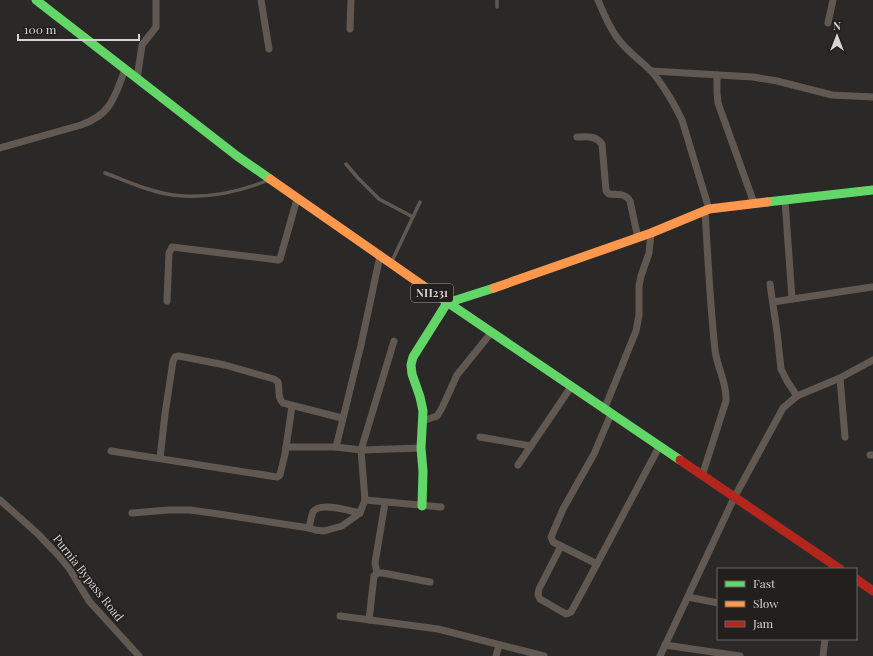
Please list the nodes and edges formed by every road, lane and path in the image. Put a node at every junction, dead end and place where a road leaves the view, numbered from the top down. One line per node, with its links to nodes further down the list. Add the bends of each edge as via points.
1 (36, 0): 12 (main road, NH231)
2 (156, 0): 15 (street, via 156,27 142,45)
3 (261, 0): 11 (street)
4 (351, 0): 10 (street)
5 (497, 0): 8 (lane)
6 (598, 0): 13 (street, via 615,36)
7 (833, 0): 9 (street)
8 (497, 7)
9 (828, 24)
10 (350, 29)
11 (269, 50)
12 (125, 70): 15 (main road, NH231); 18 (street, via 112,103 90,122)
13 (652, 71): 14 (street); 27 (street, via 682,120)
14 (717, 75): 16 (street, via 777,81 832,95); 26 (street, via 718,103)
15 (137, 79): 21 (main road, NH231)
16 (873, 97)
17 (577, 137): 30 (street, via 594,137 602,144 606,191 609,194 628,197)
18 (1, 149)
19 (346, 164): 28 (lane, via 379,199)
20 (105, 173): 21 (lane, via 172,195 224,194)
21 (270, 179): 23 (main road, NH231)
22 (873, 190): 24 (main road)
23 (297, 199): 31 (main road, NH231); 36 (street, via 278,260 172,247 169,253)
24 (784, 200): 26 (main road); 35 (street)
25 (420, 202): 28 (lane)
26 (754, 203): 27 (main road)
27 (707, 210): 29 (main road); 60 (street, via 715,353 725,385 726,401)
28 (413, 217): 32 (lane)
29 (651, 233): 30 (main road); 46 (street, via 649,254 639,286 636,331)
30 (638, 238): 38 (main road)
31 (380, 256): 32 (main road, NH231); 47 (street)
32 (391, 264): 38 (main road, NH231)
33 (770, 284): 37 (street)
34 (872, 287): 35 (street)
35 (792, 299): 37 (street)
36 (167, 301)
37 (773, 302): 44 (street, via 781,369)
38 (447, 303): 39 (main road, NH231); 48 (main road, via 413,357 411,365 423,411)
39 (491, 333): 43 (main road, NH231); 48 (street, via 458,375 437,416)
40 (394, 341): 56 (street)
41 (873, 360): 42 (street)
42 (840, 378): 44 (street); 50 (street)
43 (571, 387): 46 (main road, NH231); 51 (street)
44 (797, 396): 61 (street, via 783,408)
45 (292, 406): 47 (street); 52 (street); 58 (street, via 280,400 278,382 274,379 225,365 179,356 173,361)
46 (608, 412): 54 (main road, NH231); 70 (street, via 594,454 552,533 551,540)
47 (342, 418): 53 (street)
48 (423, 421): 55 (main road)
49 (480, 437): 51 (street)
50 (845, 437)
51 (531, 446): 59 (street)
52 (286, 447): 53 (street); 58 (street, via 282,471 277,477)
53 (336, 447): 56 (street)
54 (659, 447): 60 (main road, NH231); 71 (street)
55 (421, 448): 56 (street); 65 (main road)
56 (361, 450): 63 (street)
57 (111, 451): 58 (street)
58 (160, 458)
59 (518, 465)
60 (702, 476): 61 (main road, NH231)
61 (734, 498): 72 (main road, NH231); 77 (street)
62 (0, 500): 84 (street, Purnia Bypass Road, via 59,556 89,601)
63 (366, 500): 64 (street); 68 (street)
64 (385, 503): 65 (street); 73 (street, via 375,563)
65 (422, 506): 66 (street)
66 (441, 507)
67 (132, 513): 69 (street, via 190,510)
68 (360, 513): 69 (street, via 332,530 319,531); 69 (street, via 319,507 313,512)
69 (309, 528)
70 (561, 546): 71 (street); 71 (street, via 538,595 540,599 562,612 571,612)
71 (597, 564)
72 (839, 568)
73 (377, 573): 75 (street); 80 (street, via 374,576)
74 (857, 581): 76 (main road)
75 (430, 582)
76 (873, 591)
77 (688, 597): 78 (street); 83 (street)
78 (717, 603)
79 (340, 616): 80 (street)
80 (369, 620): 82 (street, via 438,629)
81 (825, 640): 89 (street)
82 (499, 645): 85 (street); 86 (street)
83 (665, 645): 87 (street); 88 (street)
84 (139, 656)
85 (496, 656)
86 (544, 656)
87 (660, 656)
88 (740, 656)
89 (823, 656)

